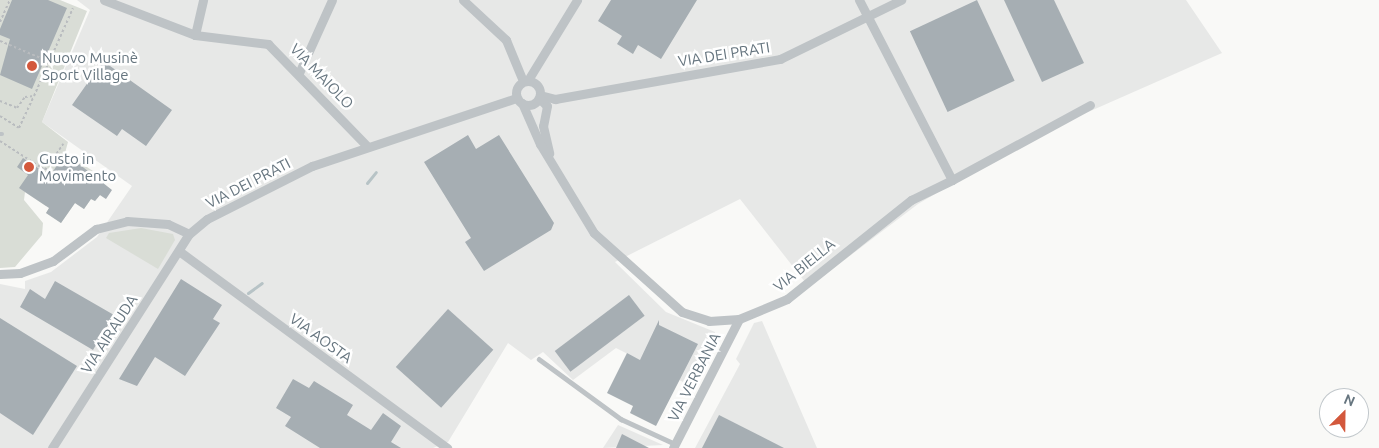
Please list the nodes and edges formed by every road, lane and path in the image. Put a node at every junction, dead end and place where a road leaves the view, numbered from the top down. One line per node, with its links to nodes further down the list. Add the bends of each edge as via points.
1 (10, 0): 11 (path)
2 (104, 0): 12 (street, VIA MAIOLO)
3 (203, 0): 12 (street)
4 (332, 0): 15 (street)
5 (463, 0): 16 (street, via 506,40)
6 (577, 0): 16 (street)
7 (859, 0): 10 (street)
8 (901, 0): 10 (street, VIA DEI PRATI)
9 (73, 8): 17 (path)
10 (866, 17): 18 (street, VIA DEI PRATI, via 780,59 555,99); 27 (street)
11 (0, 22)
12 (195, 35): 15 (street, VIA MAIOLO, via 268,44)
13 (0, 41): 14 (path)
14 (43, 59)
15 (300, 73): 25 (street, VIA MAIOLO)
16 (526, 81): 18 (street, via 539,86); 20 (street, via 516,90)
17 (34, 96): 19 (path, via 25,97 17,108); 22 (path, via 19,128)
18 (540, 97): 20 (street, via 533,104); 26 (street, VIA BIELLA, via 547,106 543,126)
19 (0, 101)
20 (520, 101): 25 (street, VIA DEI PRATI); 26 (street, VIA BIELLA)
21 (1090, 105): 27 (street, VIA BIELLA)
22 (0, 116)
23 (0, 141): 24 (path, via 45,170)
24 (63, 144)
25 (367, 146): 28 (street, VIA DEI PRATI, via 312,166 207,219)
26 (549, 156): 31 (street, VIA BIELLA, via 588,225 650,287 689,314 725,323)
27 (952, 180): 31 (street, VIA BIELLA, via 911,200 788,299)
28 (189, 234): 29 (street, VIA AIRAUDA); 30 (street, via 168,224 128,221 96,229 52,261 20,273)
29 (179, 251): 34 (street, VIA AIRAUDA); 35 (street, VIA AOSTA)
30 (0, 274)
31 (740, 319): 33 (street, VIA VERBANIA)
32 (539, 359): 33 (lane, via 621,419)
33 (674, 446)
34 (52, 448)
35 (447, 448)

